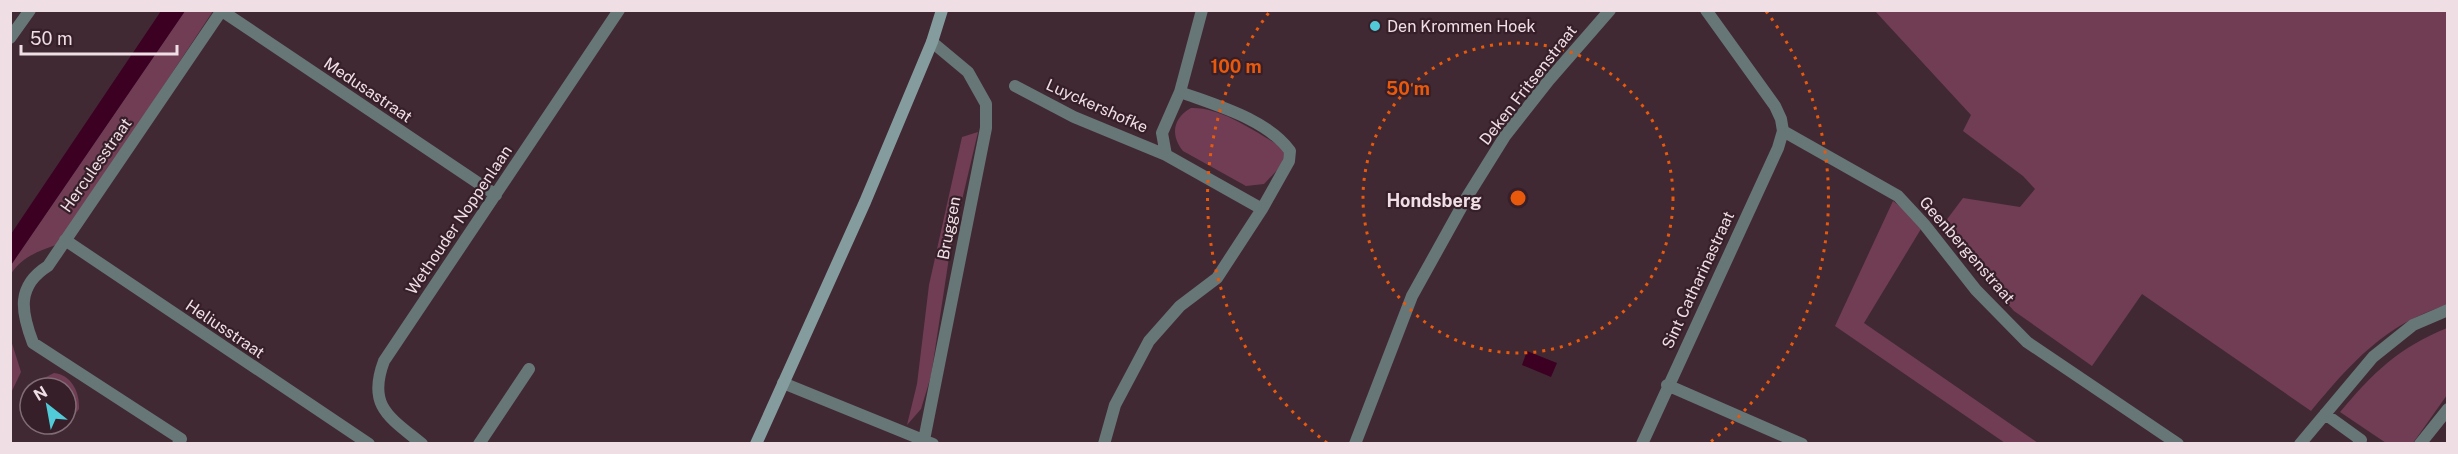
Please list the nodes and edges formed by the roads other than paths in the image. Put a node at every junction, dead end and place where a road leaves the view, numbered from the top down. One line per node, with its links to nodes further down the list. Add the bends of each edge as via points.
1 (30, 10): 8 (street)
2 (619, 10): 14 (street, Wethouder Noppenlaan)
3 (942, 10): 9 (street)
4 (1202, 10): 11 (street, Luyckershofke)
5 (1610, 10): 31 (street, Deken Fritsenstraat, via 1505,136 1467,197 1412,296)
6 (1706, 10): 12 (street, via 1774,106)
7 (222, 11): 14 (street, Medusastraat); 16 (street, Herculesstraat)
8 (10, 38)
9 (932, 42): 19 (street); 23 (street, Bruggen, via 968,72 986,104 986,128)
10 (1015, 86): 13 (street, Luyckershofke, via 1074,117)
11 (1180, 92): 13 (street, Luyckershofke, via 1162,133); 15 (street, via 1236,112 1283,141 1290,151 1289,161)
12 (1783, 131): 20 (street, Sint Catharinastraat); 34 (street, Geenbergenstraat, via 1898,196 1976,290 2027,342)
13 (1166, 155): 15 (street, Luyckershofke)
14 (496, 195): 27 (street, Wethouder Noppenlaan, via 384,361 377,380 378,401 388,416)
15 (1262, 209): 30 (street, via 1217,278 1180,306 1149,341 1115,405)
16 (65, 240): 25 (street, Herculesstraat, via 24,292 23,309 33,344 181,439); 26 (street, Heliusstraat)
17 (2448, 310): 22 (street, via 2413,326 2373,357)
18 (529, 369): 28 (street)
19 (783, 383): 23 (street); 29 (street)
20 (1667, 385): 32 (street, Sint Catharinastraat); 33 (street)
21 (2448, 409): 36 (street)
22 (2325, 414): 24 (street); 35 (street)
23 (929, 442)
24 (2362, 442)
25 (178, 444)
26 (369, 444)
27 (422, 444)
28 (479, 444)
29 (756, 444)
30 (1104, 444)
31 (1355, 444)
32 (1642, 444)
33 (1802, 444)
34 (2178, 444)
35 (2300, 444)
36 (2420, 444)

